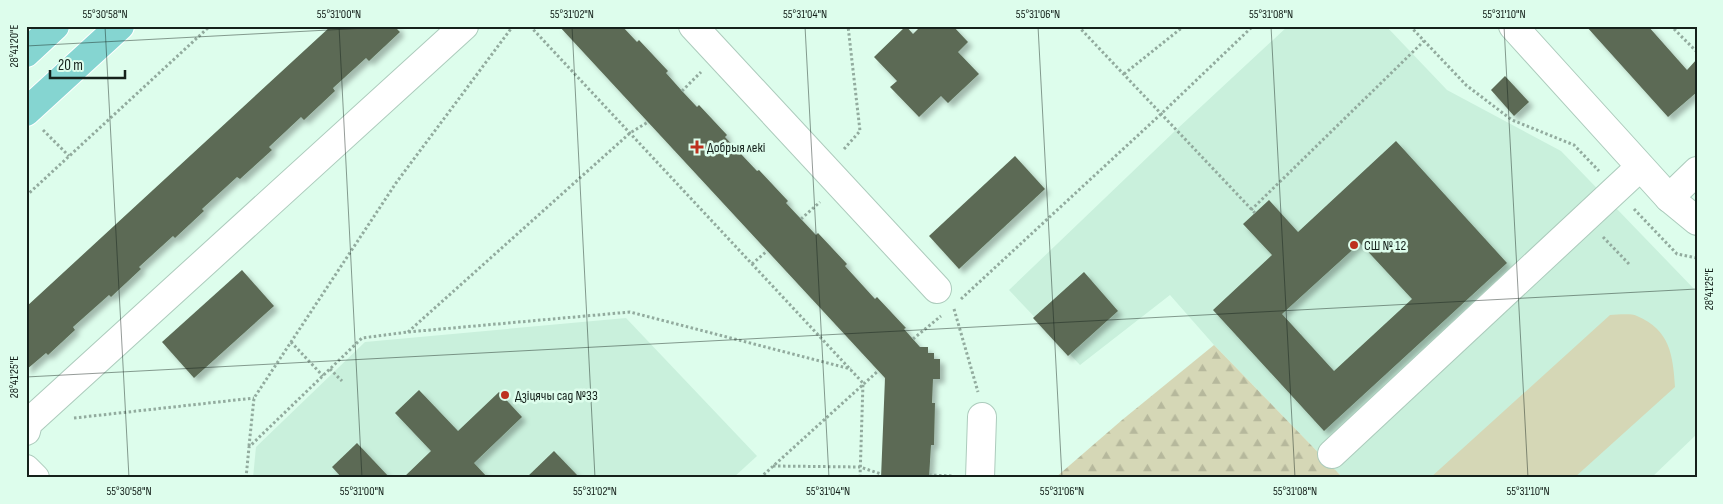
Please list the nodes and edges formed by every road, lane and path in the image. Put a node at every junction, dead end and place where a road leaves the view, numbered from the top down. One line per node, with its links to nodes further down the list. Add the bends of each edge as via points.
1 (55, 26): 18 (main road)
2 (120, 26): 20 (main road)
3 (210, 26): 24 (path)
4 (464, 26): 52 (lane, via 28,423)
5 (513, 26): 42 (path, via 396,183)
6 (530, 26): 23 (path)
7 (693, 26): 26 (lane)
8 (848, 26): 26 (path, via 860,131)
9 (1078, 26): 19 (path)
10 (1184, 26): 19 (path)
11 (1253, 26): 21 (path)
12 (1410, 26): 16 (path)
13 (1513, 26): 25 (lane)
14 (1678, 26): 15 (path)
15 (1672, 28): 17 (path)
16 (1424, 41): 28 (path, via 1466,85 1512,120 1574,146); 31 (path)
17 (1697, 52)
18 (26, 53)
19 (1124, 74): 21 (path)
20 (26, 112): 24 (path)
21 (1161, 114): 31 (path); 39 (path)
22 (648, 122): 23 (path)
23 (630, 133): 37 (path); 40 (path)
24 (68, 156): 29 (path)
25 (1640, 167): 28 (lane); 30 (lane)
26 (827, 169): 39 (lane)
27 (1697, 171): 30 (lane)
28 (1616, 190): 36 (path, via 1677,254); 54 (lane)
29 (26, 196)
30 (1669, 198): 33 (lane)
31 (1252, 210): 32 (path)
32 (1255, 213)
33 (1697, 221)
34 (1597, 230): 38 (path)
35 (767, 251): 37 (path)
36 (1697, 258)
37 (752, 264): 44 (path)
38 (1629, 264)
39 (945, 298): 41 (path); 50 (path, via 977,388)
40 (408, 332): 43 (path, via 362,338); 44 (path, via 630,312)
41 (913, 339)
42 (291, 342): 46 (path); 49 (path)
43 (330, 369): 46 (path); 47 (path)
44 (851, 369): 48 (path)
45 (878, 370): 48 (path)
46 (323, 376): 53 (path)
47 (342, 381)
48 (863, 383): 55 (path); 56 (path)
49 (254, 398): 51 (path); 53 (path)
50 (982, 417): 63 (lane)
51 (68, 419)
52 (26, 432)
53 (249, 447): 60 (path)
54 (1332, 454)
55 (773, 466): 56 (path); 61 (path)
56 (860, 467): 58 (path); 62 (path)
57 (26, 469): 59 (lane)
58 (881, 474)
59 (35, 478)
60 (246, 478)
61 (760, 478)
62 (860, 478)
63 (980, 478)

